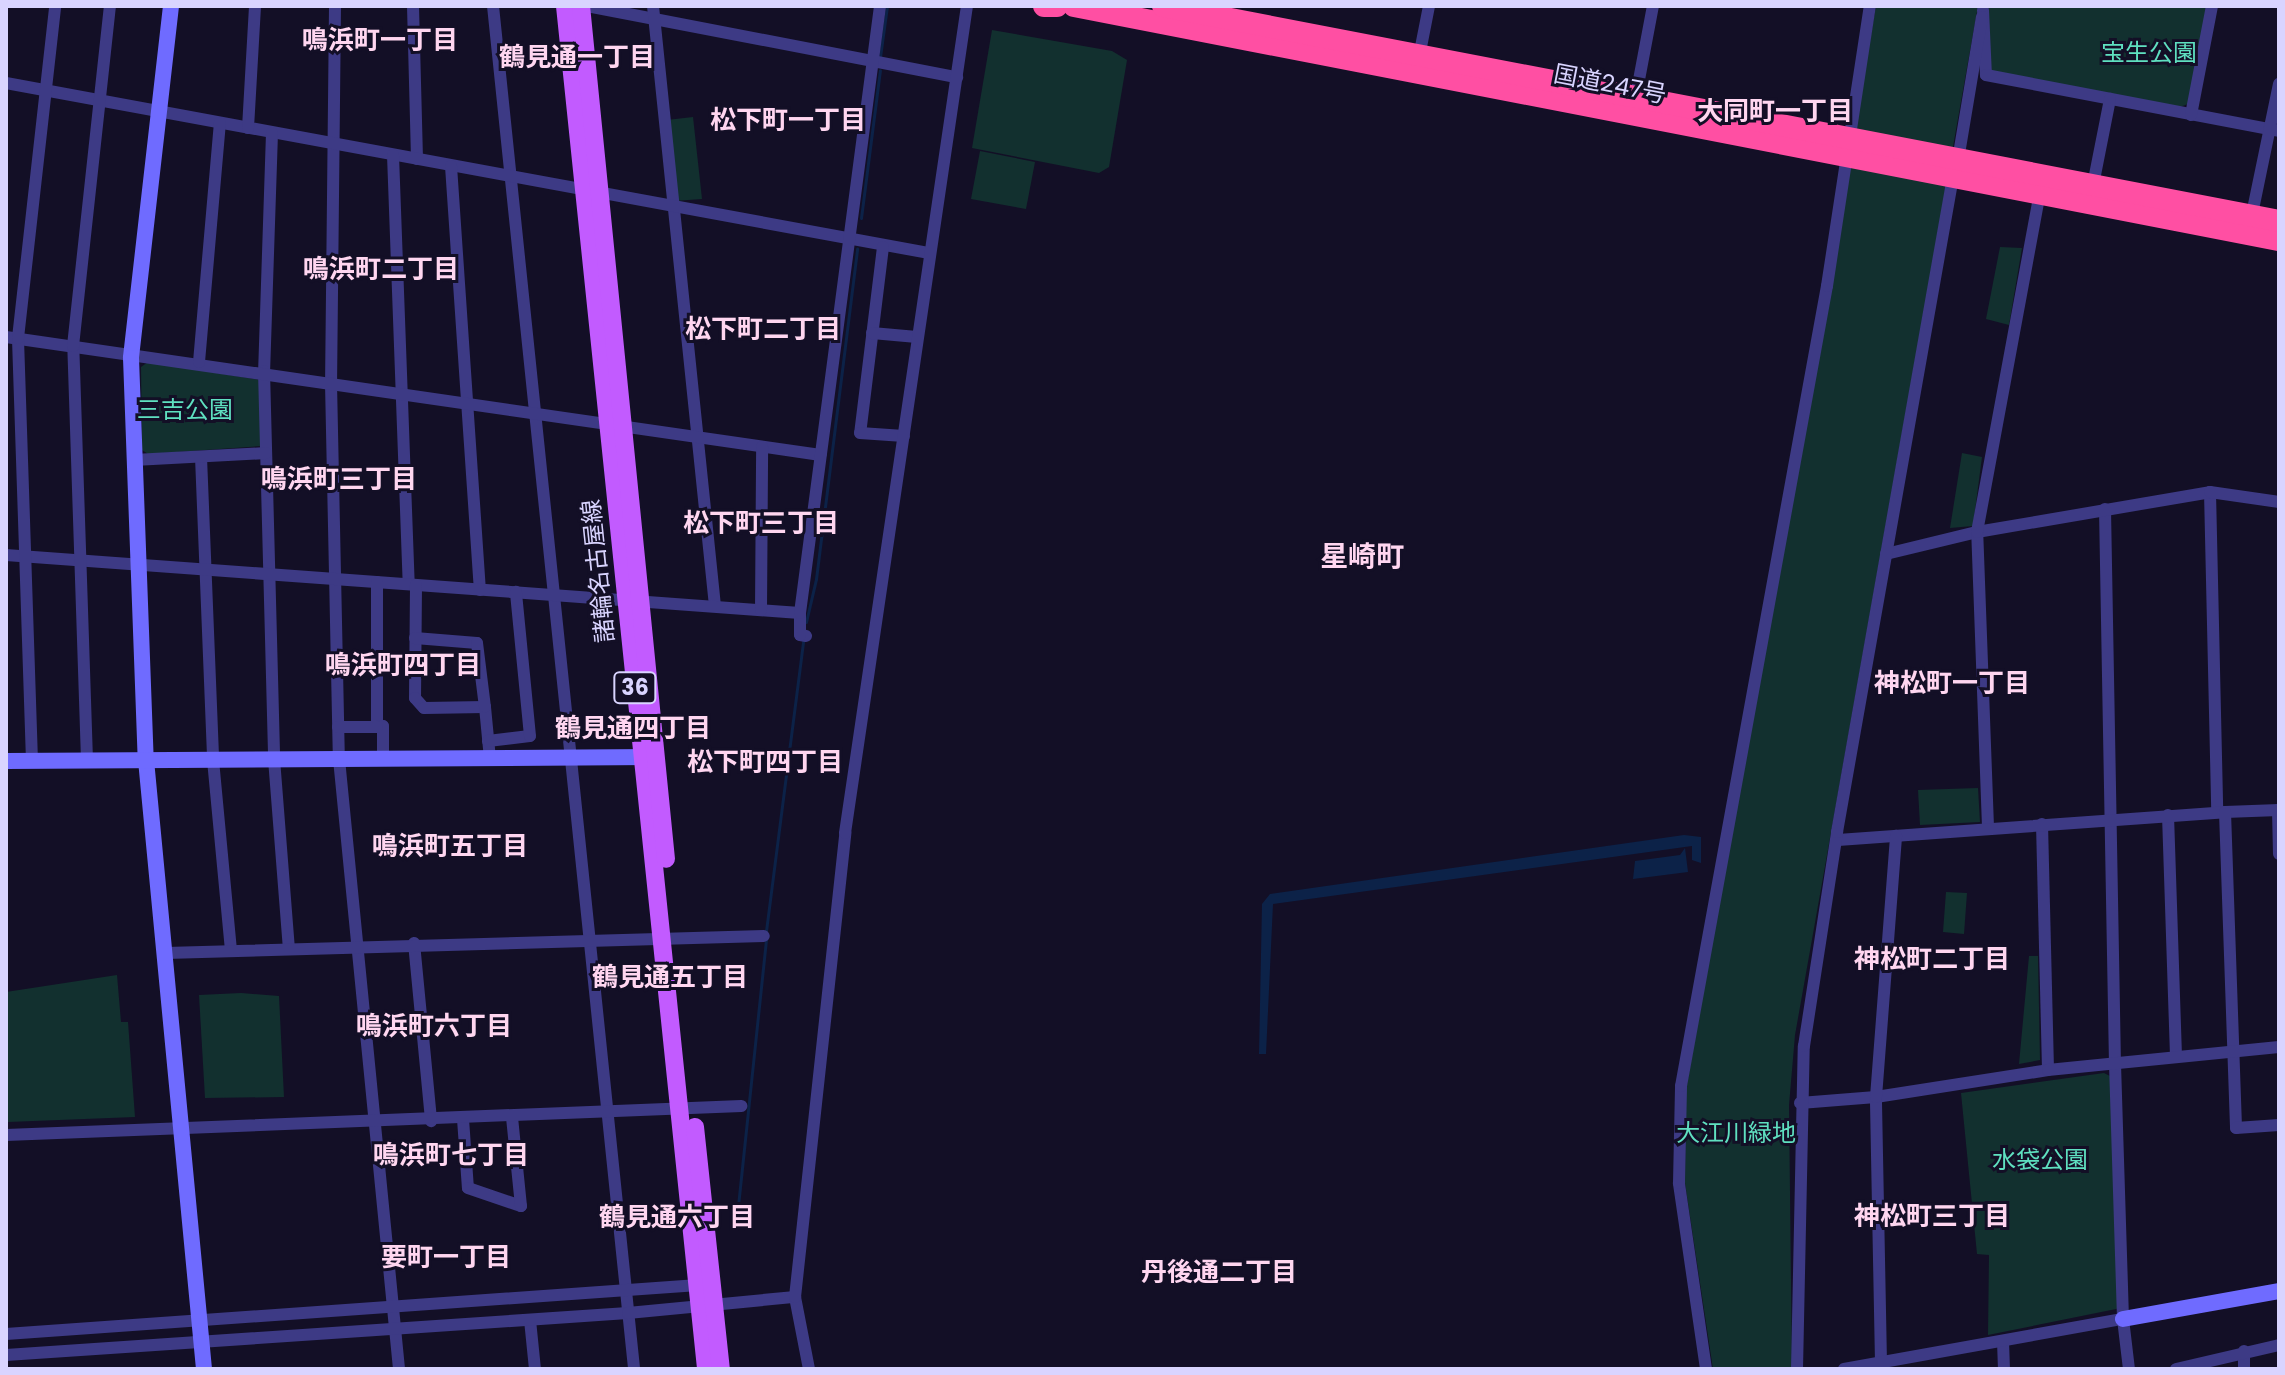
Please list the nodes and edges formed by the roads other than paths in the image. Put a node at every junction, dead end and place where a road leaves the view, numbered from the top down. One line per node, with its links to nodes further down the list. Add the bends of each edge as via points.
1 (55, 6): 28 (street)
2 (110, 6): 30 (street)
3 (171, 6): 32 (street)
4 (255, 6): 35 (street)
5 (335, 6): 38 (street)
6 (413, 6): 41 (street)
7 (493, 6): 44 (street)
8 (565, 6): 46 (main road, 諸輪名古屋線 / 36)
9 (581, 6): 46 (main road, 諸輪名古屋線 / 36)
10 (587, 6): 21 (street)
11 (880, 6): 24 (street)
12 (967, 6): 25 (street)
13 (1055, 6): 22 (highway, 国道247号)
14 (1163, 6): 22 (highway, 国道247号)
15 (1429, 6): 23 (street)
16 (1636, 6): 19 (street)
17 (1870, 6): 39 (street)
18 (2212, 6): 33 (street)
19 (1652, 7): 31 (street)
20 (1983, 8): 29 (street, via 1986,75); 43 (street)
21 (653, 12): 24 (street); 48 (street)
22 (1256, 24): 23 (highway, 国道247号); 31 (highway, 国道247号)
23 (1419, 57): 31 (highway, 国道247号)
24 (872, 58): 25 (street); 52 (street)
25 (957, 77): 54 (street)
26 (6, 83): 28 (street)
27 (2279, 84): 36 (street)
28 (45, 89): 30 (street); 57 (street)
29 (2110, 99): 33 (street); 45 (street)
30 (99, 100): 32 (street); 58 (street)
31 (1634, 107): 39 (highway, 国道247号)
32 (159, 111): 34 (street); 59 (street)
33 (2191, 115): 36 (street)
34 (220, 123): 35 (street); 60 (street)
35 (248, 128): 37 (street)
36 (2275, 131): 50 (street)
37 (272, 133): 38 (street); 61 (street)
38 (333, 144): 40 (street); 62 (street)
39 (1848, 147): 43 (highway, 国道247号); 171 (street, via 1681,1086 1679,1183)
40 (393, 155): 41 (street); 63 (street)
41 (417, 159): 42 (street)
42 (451, 166): 44 (street); 64 (street)
43 (1956, 168): 45 (highway, 国道247号); 47 (highway, 国道247号); 78 (street)
44 (509, 177): 46 (street); 65 (street)
45 (2093, 185): 50 (highway, 国道247号)
46 (591, 192): 48 (street); 66 (main road, 諸輪名古屋線 / 36)
47 (2040, 193): 50 (highway, 国道247号); 77 (street)
48 (671, 205): 52 (street); 68 (street)
49 (2279, 221): 50 (highway, 国道247号)
50 (2250, 225): 51 (highway, 国道247号)
51 (2279, 240)
52 (852, 241): 53 (street); 71 (street)
53 (883, 247): 54 (street); 55 (street)
54 (929, 253): 56 (street)
55 (872, 333): 56 (street); 67 (street, via 860,433)
56 (917, 337): 67 (street)
57 (12, 338): 58 (street); 80 (street)
58 (73, 346): 59 (street); 81 (street)
59 (131, 358): 60 (street); 73 (street)
60 (199, 362): 61 (street)
61 (264, 371): 62 (street); 70 (street)
62 (331, 383): 63 (street); 85 (street)
63 (399, 394): 64 (street); 87 (street)
64 (466, 404): 65 (street); 88 (street)
65 (535, 414): 66 (street); 90 (street)
66 (614, 424): 68 (street); 91 (main road, 諸輪名古屋線 / 36)
67 (904, 436): 149 (street, via 845,833)
68 (695, 438): 69 (street); 92 (street)
69 (762, 447): 71 (street); 93 (street)
70 (266, 453): 72 (street); 84 (street)
71 (821, 455): 94 (street)
72 (201, 457): 73 (street); 83 (street)
73 (134, 460): 82 (street)
74 (2210, 492): 75 (street); 76 (street); 113 (street)
75 (2279, 502)
76 (2105, 509): 77 (street); 115 (street)
77 (1977, 532): 78 (street); 117 (street)
78 (1886, 554): 119 (street)
79 (6, 555): 80 (street)
80 (25, 556): 81 (street); 111 (street)
81 (79, 559): 82 (street); 107 (street)
82 (138, 563): 83 (street); 108 (street)
83 (205, 568): 84 (street); 109 (street)
84 (269, 573): 85 (street); 102 (street)
85 (335, 578): 86 (street); 98 (street)
86 (377, 582): 87 (street); 99 (street)
87 (412, 584): 88 (street); 96 (street)
88 (480, 590): 89 (street)
89 (516, 592): 90 (street); 100 (street, via 530,736)
90 (554, 595): 91 (street); 106 (street)
91 (632, 601): 92 (street); 101 (main road, 諸輪名古屋線 / 36)
92 (715, 606): 93 (street)
93 (761, 610): 94 (street)
94 (800, 613): 95 (street)
95 (804, 636)
96 (415, 638): 97 (street, via 477,643); 97 (street, via 415,698 424,708)
97 (485, 707): 100 (street)
98 (338, 727): 99 (street); 103 (street)
99 (377, 727): 104 (street, via 383,726)
100 (488, 741): 105 (street)
101 (649, 757): 106 (street); 122 (main road, 諸輪名古屋線 / 36)
102 (274, 759): 103 (street); 109 (street); 126 (street)
103 (339, 759): 104 (street); 125 (street)
104 (383, 759): 105 (street)
105 (490, 759): 106 (street)
106 (570, 759): 123 (street)
107 (87, 760): 108 (street); 111 (street)
108 (146, 760): 109 (street); 128 (street)
109 (213, 760): 127 (street)
110 (6, 761): 111 (street)
111 (32, 761)
112 (2278, 810): 113 (street); 120 (street)
113 (2221, 812): 114 (street); 130 (street)
114 (2168, 815): 115 (street); 131 (street)
115 (2111, 819): 116 (street); 132 (street)
116 (2042, 824): 117 (street); 133 (street)
117 (1988, 827): 118 (street)
118 (1896, 836): 119 (street); 134 (street)
119 (1838, 840): 135 (street, via 1814,978)
120 (2279, 854)
121 (764, 936): 122 (street)
122 (669, 940): 123 (street); 137 (main road, 諸輪名古屋線 / 36)
123 (589, 941): 124 (street); 138 (street)
124 (414, 943): 125 (street); 141 (street)
125 (357, 947): 126 (street); 142 (street)
126 (289, 948): 127 (street)
127 (231, 950): 128 (street)
128 (166, 953): 144 (street)
129 (2279, 1047): 130 (street)
130 (2235, 1053): 131 (street); 143 (street, via 2236,1128)
131 (2176, 1056): 132 (street)
132 (2115, 1064): 133 (street); 153 (street)
133 (2048, 1070): 134 (street)
134 (1876, 1097): 135 (street); 163 (street)
135 (1800, 1103): 172 (street)
136 (741, 1106): 137 (street)
137 (687, 1111): 138 (street); 146 (main road, 諸輪名古屋線 / 36); 150 (main road, 諸輪名古屋線 / 36)
138 (607, 1112): 139 (street); 148 (street)
139 (512, 1117): 140 (street); 140 (street, via 521,1206 468,1188)
140 (463, 1119): 141 (street)
141 (431, 1121): 142 (street)
142 (374, 1124): 144 (street); 151 (street)
143 (2279, 1125)
144 (180, 1129): 145 (street); 155 (street)
145 (6, 1135)
146 (698, 1285): 148 (street); 150 (main road, 諸輪名古屋線 / 36)
147 (2279, 1291): 153 (street)
148 (626, 1292): 151 (street); 152 (street)
149 (795, 1297): 150 (street); 170 (street)
150 (707, 1307): 152 (street); 168 (main road, 諸輪名古屋線 / 36); 169 (main road, 諸輪名古屋線 / 36)
151 (392, 1310): 155 (street); 156 (street)
152 (628, 1313): 154 (street); 167 (street)
153 (2123, 1319): 158 (street); 175 (street)
154 (530, 1320): 156 (street); 166 (street)
155 (199, 1322): 157 (street); 159 (street)
156 (394, 1329): 159 (street); 165 (street)
157 (6, 1334)
158 (2003, 1341): 163 (street); 174 (street)
159 (201, 1343): 162 (street); 164 (street)
160 (2279, 1345): 161 (street)
161 (2244, 1351): 176 (street); 177 (street)
162 (6, 1355)
163 (1881, 1363): 173 (street)
164 (204, 1369)
165 (399, 1369)
166 (535, 1369)
167 (634, 1369)
168 (706, 1369)
169 (721, 1369)
170 (809, 1369)
171 (1706, 1369)
172 (1797, 1369)
173 (1844, 1369)
174 (2004, 1369)
175 (2129, 1369)
176 (2176, 1369)
177 (2244, 1369)

